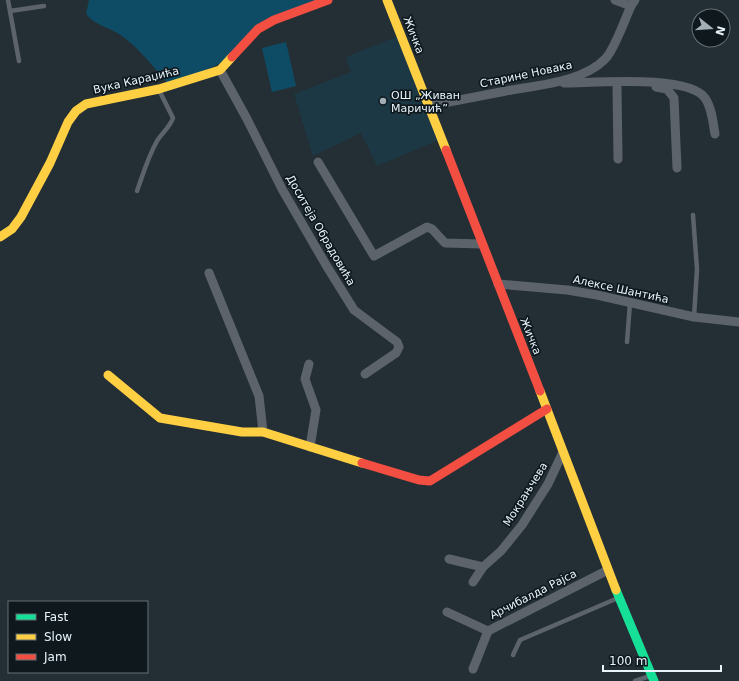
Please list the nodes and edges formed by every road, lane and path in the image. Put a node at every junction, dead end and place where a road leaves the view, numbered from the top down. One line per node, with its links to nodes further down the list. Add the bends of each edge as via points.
1 (8, 0): 7 (lane)
2 (328, 0): 9 (street, via 274,20 258,29)
3 (388, 0): 14 (street, Жичка)
4 (615, 0): 5 (street)
5 (633, 3): 10 (street, Старине Новака, via 608,56 599,65 585,73)
6 (44, 6): 7 (lane)
7 (10, 11): 8 (lane)
8 (18, 61)
9 (220, 70): 13 (street, Вука Караџића); 30 (street, Доситеја Обрадовића, via 282,189 354,310 397,342 399,347 396,353)
10 (548, 83): 11 (street); 14 (street, Старине Новака)
11 (589, 83): 12 (street, via 595,87); 15 (street, via 640,81 675,84 699,92 709,107)
12 (617, 87): 16 (street); 18 (street, via 646,85 662,87 671,93 674,98)
13 (158, 89): 19 (lane, via 173,118 151,152); 21 (street, Вука Караџића, via 86,104 76,111 68,122 21,218 12,229)
14 (428, 106): 22 (street, Жичка)
15 (715, 134)
16 (618, 159)
17 (318, 162): 22 (street, via 374,256 427,227 445,243)
18 (677, 168)
19 (136, 191)
20 (693, 215): 26 (lane, via 697,269)
21 (0, 237)
22 (482, 244): 24 (street, Жичка)
23 (209, 274): 33 (street, via 259,396)
24 (498, 284): 25 (street, Алексе Шантића, via 567,290); 32 (street, Жичка)
25 (630, 303): 26 (street, Алексе Шантића); 28 (lane)
26 (694, 317): 27 (street, Алексе Шантића)
27 (739, 322)
28 (627, 342)
29 (309, 364): 34 (street, via 306,379 316,410)
30 (366, 374)
31 (108, 375): 33 (street, via 160,418 242,432)
32 (547, 409): 34 (street, via 430,481 419,480); 35 (street, Жичка)
33 (263, 432): 34 (street)
34 (310, 447)
35 (563, 452): 37 (street, Мокрањчева, via 548,484 522,526 501,551); 38 (street, Жичка)
36 (449, 559): 37 (street)
37 (483, 567): 39 (street, Мокрањчева)
38 (608, 570): 40 (street, Жичка); 42 (street, Арчибалда Рајса)
39 (473, 582)
40 (620, 598): 43 (lane, via 520,640); 45 (street, Жичка)
41 (446, 612): 42 (street, Арчибалда Рајса)
42 (488, 631): 44 (street)
43 (512, 655)
44 (473, 669)
45 (653, 678): 46 (lane)
46 (635, 681)

